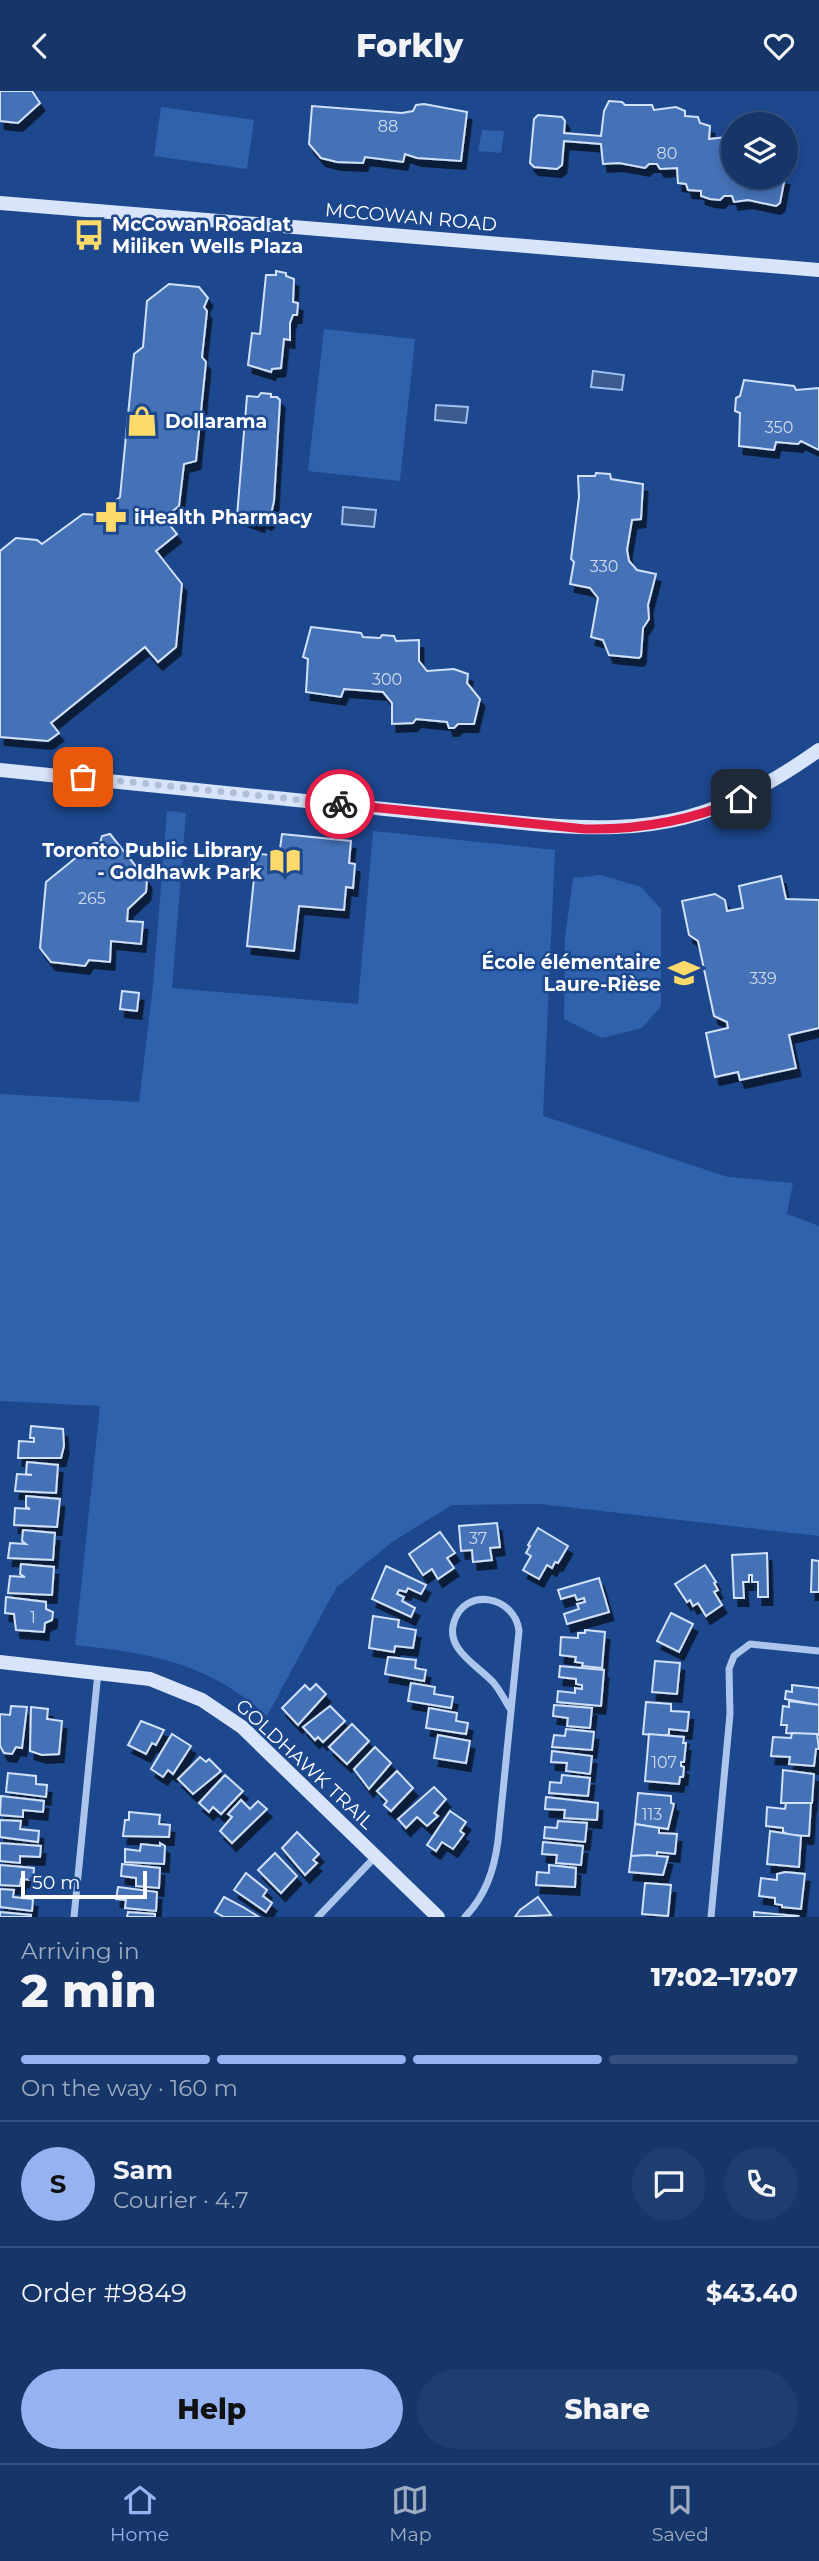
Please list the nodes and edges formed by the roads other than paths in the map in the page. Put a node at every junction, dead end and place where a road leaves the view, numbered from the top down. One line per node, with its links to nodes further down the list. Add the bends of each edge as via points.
1 (0, 203): 2 (street, MCCOWAN ROAD)
2 (819, 270)
3 (819, 750): 4 (street, via 725,806 665,824 619,829)
4 (0, 769)
5 (819, 1651): 14 (street, via 750,1644 734,1656 729,1669 730,1714)
6 (0, 1662): 7 (street, GOLDHAWK TRAIL)
7 (98, 1672): 9 (street, GOLDHAWK TRAIL, via 168,1685 224,1713); 10 (street)
8 (511, 1710): 8 (street, via 518,1623 503,1604 485,1598 473,1601 457,1614 453,1637 457,1648 495,1684); 13 (street, via 496,1859 484,1892)
9 (375, 1857): 11 (street); 12 (street, GOLDHAWK TRAIL)
10 (74, 1917)
11 (318, 1917)
12 (438, 1917)
13 (465, 1917)
14 (711, 1917)

